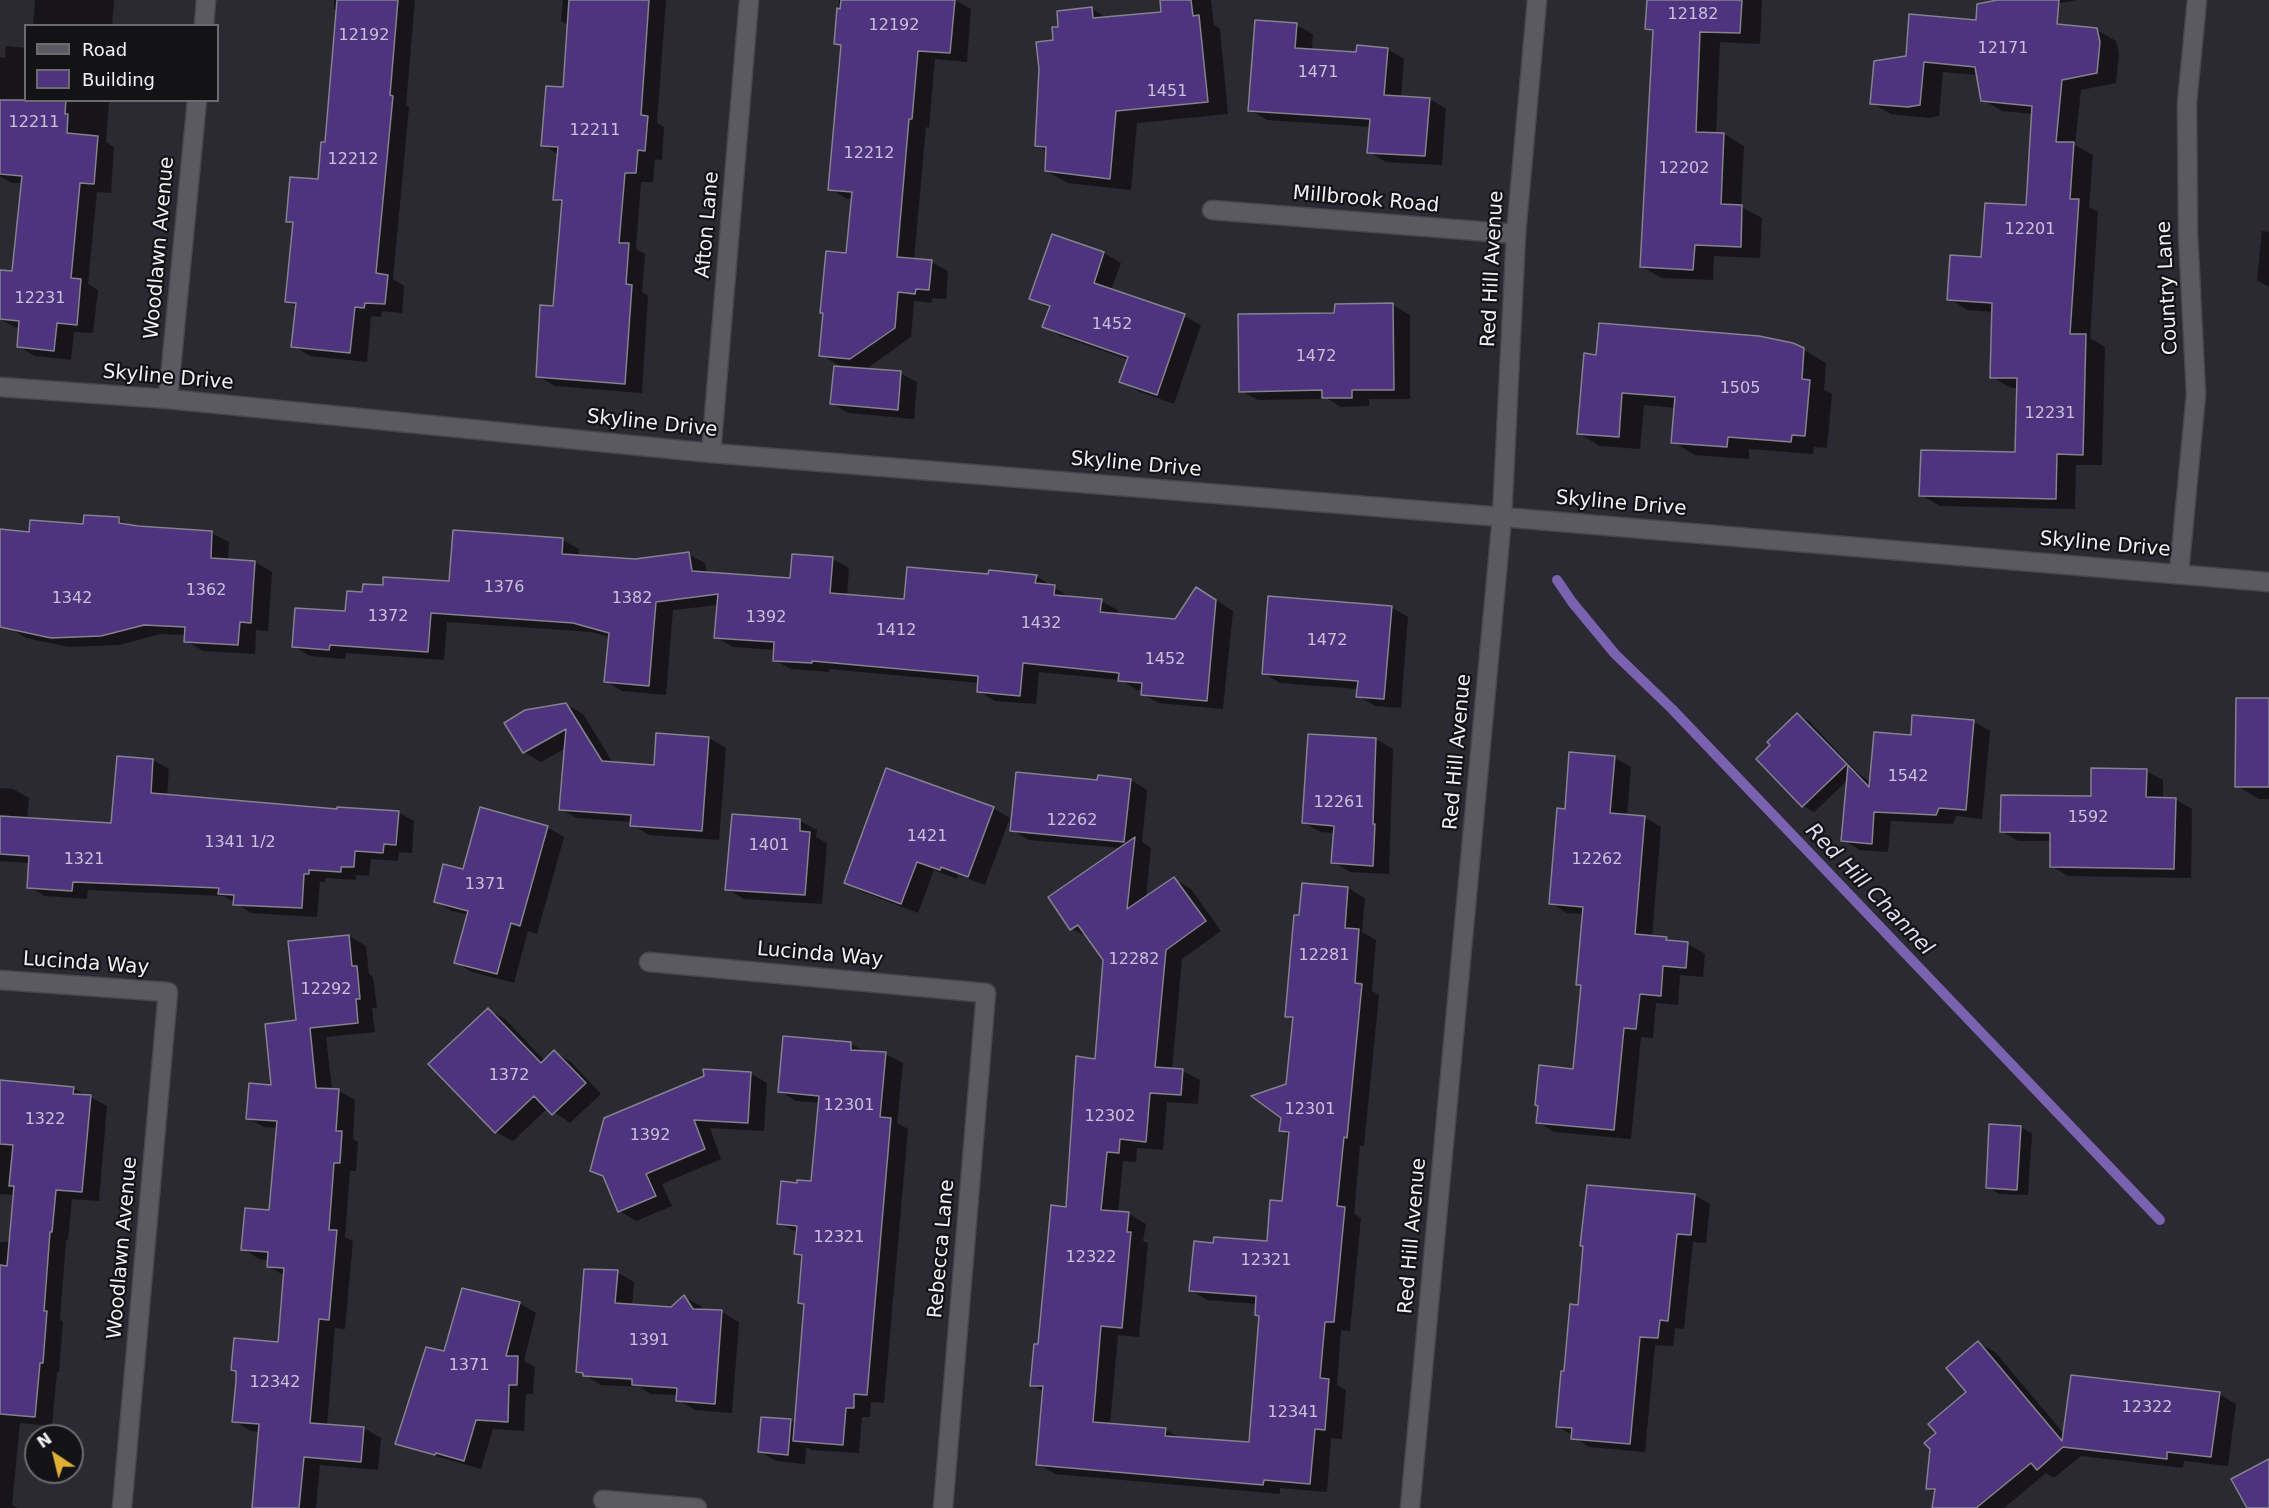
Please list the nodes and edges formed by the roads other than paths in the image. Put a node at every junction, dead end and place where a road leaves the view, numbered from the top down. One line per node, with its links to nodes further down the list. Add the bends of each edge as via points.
1 (206, 0): 5 (street)
2 (749, 0): 11 (street, Afton Lane)
3 (1537, 0): 8 (street, Red Hill Avenue)
4 (2197, 0): 13 (street, Country Lane, via 2187,103 2188,234 2196,394)
5 (204, 24)
6 (197, 102): 10 (street, Woodlawn Avenue)
7 (1212, 210): 8 (street, Millbrook Road)
8 (1516, 234): 12 (street, Red Hill Avenue)
9 (0, 387): 10 (street, Skyline Drive)
10 (168, 399): 11 (street, Skyline Drive)
11 (711, 453): 12 (street, Skyline Drive)
12 (1502, 517): 13 (street, Skyline Drive); 23 (street, Red Hill Avenue)
13 (2180, 573): 14 (street, Skyline Drive)
14 (2269, 582)
15 (649, 962): 18 (street, Lucinda Way)
16 (0, 981): 17 (street, Lucinda Way)
17 (168, 992): 20 (street, Woodlawn Avenue)
18 (986, 993): 22 (street, Rebecca Lane)
19 (603, 1500): 21 (street)
20 (122, 1508)
21 (697, 1508)
22 (943, 1508)
23 (1410, 1508)

